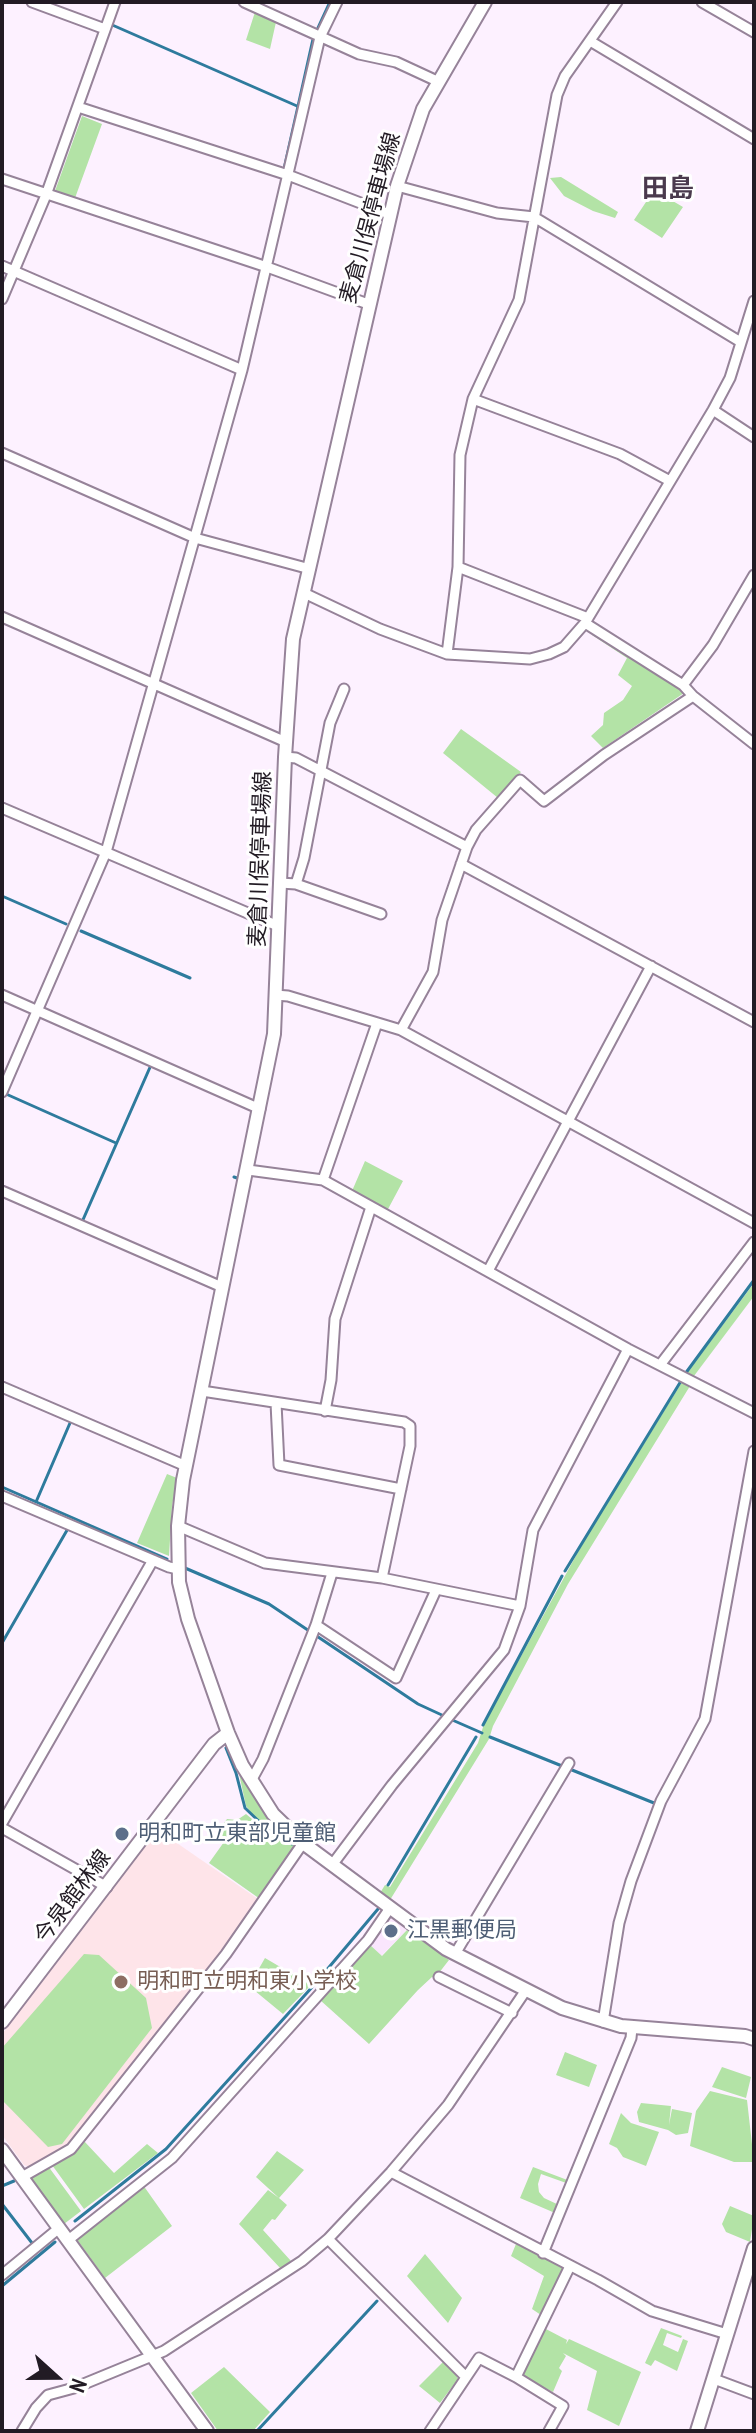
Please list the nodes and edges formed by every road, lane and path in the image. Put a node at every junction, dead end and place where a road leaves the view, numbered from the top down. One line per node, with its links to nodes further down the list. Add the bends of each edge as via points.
1 (32, 2): 8 (street)
2 (115, 2): 8 (street)
3 (244, 2): 10 (street)
4 (337, 2): 10 (street)
5 (485, 2): 12 (main road, 麦倉川俣停車場線)
6 (617, 2): 11 (street)
7 (702, 2): 9 (street)
8 (105, 29): 13 (street)
9 (754, 32)
10 (320, 37): 12 (street); 15 (street)
11 (590, 41): 14 (street); 20 (street, via 557,95)
12 (437, 81): 17 (main road, 麦倉川俣停車場線)
13 (78, 107): 15 (street); 18 (street)
14 (754, 139)
15 (288, 175): 19 (street); 22 (street)
16 (2, 179): 18 (street)
17 (397, 186): 19 (main road, 麦倉川俣停車場線); 20 (street, via 497,213)
18 (46, 195): 22 (street); 23 (street)
19 (389, 214): 26 (main road, 麦倉川俣停車場線)
20 (534, 217): 27 (street); 29 (street, via 519,300)
21 (2, 266): 23 (street)
22 (267, 267): 26 (street); 28 (street)
23 (14, 272): 24 (street); 28 (street)
24 (2, 299)
25 (754, 301): 27 (street)
26 (368, 304): 36 (main road, 麦倉川俣停車場線)
27 (739, 341): 30 (street, via 730,378)
28 (242, 370): 34 (street)
29 (473, 399): 33 (street, via 620,454); 35 (street, via 460,455)
30 (713, 410): 31 (street); 33 (street)
31 (754, 437)
32 (2, 453): 34 (street)
33 (670, 481): 40 (street)
34 (195, 538): 36 (street); 42 (street)
35 (458, 567): 40 (street); 41 (street)
36 (310, 569): 38 (main road, 麦倉川俣停車場線)
37 (754, 575): 43 (street)
38 (304, 593): 41 (street); 46 (main road, 麦倉川俣停車場線, via 293,639)
39 (2, 617): 42 (street)
40 (587, 620): 41 (street, via 564,647 530,659); 43 (street)
41 (447, 654)
42 (155, 684): 46 (street); 52 (street)
43 (683, 685): 45 (street)
44 (344, 689): 49 (street)
45 (693, 696): 47 (street); 51 (street, via 544,801 520,780)
46 (286, 742): 48 (main road, 麦倉川俣停車場線)
47 (754, 744)
48 (285, 757): 49 (street); 54 (main road, 麦倉川俣停車場線)
49 (320, 771): 51 (street); 55 (street)
50 (2, 808): 52 (street)
51 (467, 847): 53 (street)
52 (106, 852): 57 (street); 61 (street)
53 (461, 864): 58 (street); 64 (street, via 442,920 433,972)
54 (280, 883): 55 (street); 57 (main road, 麦倉川俣停車場線)
55 (296, 884): 56 (street)
56 (381, 914)
57 (278, 926): 60 (main road, 麦倉川俣停車場線)
58 (651, 966): 62 (street); 67 (street)
59 (2, 995): 61 (street)
60 (275, 995): 63 (street); 66 (main road, 麦倉川俣停車場線, via 274,1034)
61 (38, 1010): 65 (street); 66 (street)
62 (754, 1022)
63 (377, 1023): 64 (street); 69 (street)
64 (401, 1030): 67 (street)
65 (2, 1092)
66 (260, 1109): 68 (main road, 麦倉川俣停車場線)
67 (569, 1122): 72 (street); 74 (street)
68 (248, 1170): 69 (street); 75 (main road, 麦倉川俣停車場線)
69 (323, 1180): 71 (street)
70 (2, 1191): 75 (street)
71 (371, 1207): 74 (street); 81 (street, via 335,1319)
72 (754, 1223)
73 (754, 1242): 77 (street)
74 (488, 1271): 76 (street)
75 (222, 1287): 79 (main road, 麦倉川俣停車場線)
76 (628, 1349): 77 (street); 93 (street, via 533,1530)
77 (660, 1365): 82 (street)
78 (2, 1387): 84 (street)
79 (202, 1391): 80 (street); 84 (main road, 麦倉川俣停車場線)
80 (276, 1403): 81 (street); 85 (street, via 279,1465)
81 (325, 1411): 85 (street, via 410,1426)
82 (754, 1413)
83 (754, 1451): 108 (street, via 705,1719 661,1801 631,1881)
84 (186, 1466): 87 (main road, 麦倉川俣停車場線)
85 (401, 1489): 91 (street)
86 (2, 1496): 88 (street)
87 (178, 1526): 89 (main road, 麦倉川俣停車場線); 90 (street, via 265,1563)
88 (153, 1560): 89 (street); 98 (street)
89 (178, 1569): 95 (main road, 麦倉川俣停車場線, via 188,1619)
90 (332, 1573): 91 (street); 94 (street)
91 (382, 1578): 92 (street)
92 (436, 1590): 93 (street); 94 (street, via 396,1678)
93 (520, 1606): 100 (street, via 497,1659)
94 (316, 1625): 97 (street)
95 (228, 1733): 97 (main road); 101 (main road, 今泉館林線, via 214,1744)
96 (569, 1763): 103 (street)
97 (251, 1781): 99 (main road, via 273,1814)
98 (2, 1825): 101 (street)
99 (303, 1843): 100 (main road); 113 (street, via 226,1954 71,2149)
100 (332, 1865): 102 (main road)
101 (107, 1887): 107 (main road, 今泉館林線)
102 (390, 1908): 103 (main road); 116 (street, via 376,1931 172,2158)
103 (455, 1954): 105 (main road)
104 (439, 1977): 106 (street)
105 (526, 1990): 106 (street); 108 (main road)
106 (512, 2013): 112 (street)
107 (2, 2022)
108 (603, 2022): 109 (main road)
109 (632, 2028): 110 (main road); 118 (street)
110 (754, 2039)
111 (2, 2150): 113 (main road)
112 (391, 2172): 115 (street); 118 (street)
113 (22, 2177): 114 (main road)
114 (58, 2229): 116 (main road); 121 (street)
115 (328, 2239): 123 (street); 124 (street)
116 (67, 2241): 123 (main road)
117 (754, 2248): 120 (main road)
118 (543, 2253): 119 (street)
119 (570, 2266): 122 (street, via 652,2311); 125 (street)
120 (751, 2270): 122 (main road)
121 (2, 2275)
122 (727, 2334): 126 (main road)
123 (152, 2357): 129 (street, via 48,2395); 130 (main road)
124 (465, 2376): 125 (street, via 479,2358); 128 (street)
125 (516, 2377): 131 (street, via 563,2406)
126 (714, 2379): 127 (street); 132 (main road)
127 (754, 2394)
128 (431, 2430)
129 (22, 2431)
130 (207, 2431)
131 (549, 2431)
132 (697, 2431)

